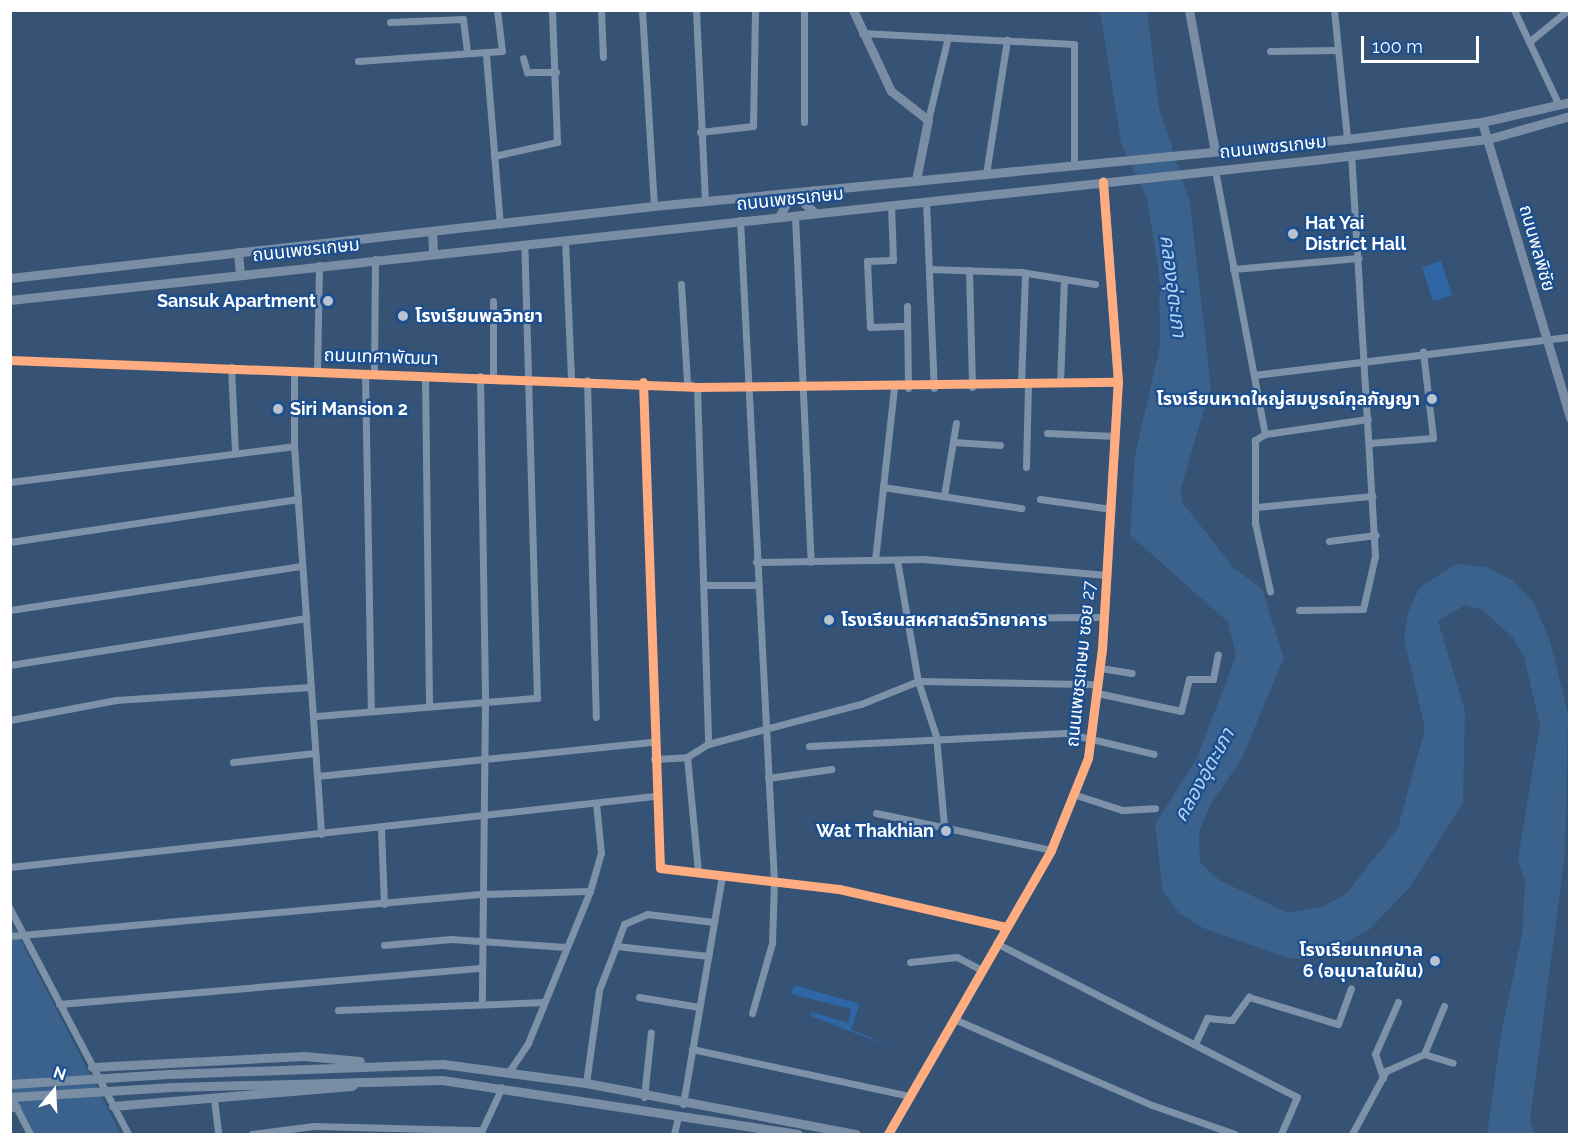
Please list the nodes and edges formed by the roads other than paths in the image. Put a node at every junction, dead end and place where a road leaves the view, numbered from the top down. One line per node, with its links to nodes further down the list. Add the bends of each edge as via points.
1 (497, 10): 21 (street, via 502,51)
2 (552, 10): 25 (street)
3 (602, 10): 22 (street)
4 (642, 10): 48 (street)
5 (696, 10): 32 (street)
6 (755, 10): 32 (street, via 753,126)
7 (804, 10): 30 (street)
8 (853, 10): 14 (main road)
9 (1189, 10): 35 (main road)
10 (1334, 10): 18 (street)
11 (1514, 10): 17 (street)
12 (1568, 10): 17 (street)
13 (390, 22): 20 (street, via 463,19)
14 (860, 33): 15 (street); 29 (main road, via 891,91)
15 (948, 37): 16 (street); 29 (street)
16 (1007, 40): 38 (street, via 1074,44); 40 (street)
17 (1529, 42): 27 (street)
18 (1338, 50): 19 (street); 33 (street)
19 (1270, 51)
20 (467, 53): 21 (street); 24 (street)
21 (486, 55): 37 (street)
22 (603, 57)
23 (523, 58): 25 (street, via 527,72)
24 (358, 61)
25 (556, 72): 37 (street, via 555,145)
26 (1569, 102): 27 (main road, ถนนเพชรเกษม)
27 (1559, 105): 31 (main road, ถนนเพชรเกษม)
28 (1569, 116): 34 (main road, ถนนเพชรเกษม)
29 (928, 120): 41 (main road)
30 (804, 122)
31 (1482, 122): 33 (main road, ถนนเพชรเกษม); 34 (main road, ถนนพลพิชัย)
32 (700, 132): 45 (street)
33 (1347, 139): 35 (main road, ถนนเพชรเกษม)
34 (1488, 139): 36 (main road, ถนนเพชรเกษม); 76 (main road, ถนนพลพิชัย)
35 (1215, 151): 38 (main road, ถนนเพชรเกษม)
36 (1351, 155): 39 (main road, ถนนเพชรเกษม); 59 (street)
37 (494, 156): 53 (street)
38 (1074, 165): 40 (main road, ถนนเพชรเกษม)
39 (1215, 170): 42 (main road, ถนนเพชรเกษม); 63 (street)
40 (986, 174): 41 (main road, ถนนเพชรเกษม)
41 (916, 180): 43 (main road, ถนนเพชรเกษม)
42 (1107, 182): 46 (main road, ถนนเพชรเกษม); 93 (main road, ถนนเพชรเกษม ซอย 27)
43 (813, 190): 44 (main road, ถนนเพชรเกษม); 49 (main road, via 805,204)
44 (778, 194): 45 (main road, ถนนเพชรเกษม); 51 (main road, via 788,200)
45 (705, 201): 48 (main road, ถนนเพชรเกษม)
46 (926, 201): 47 (main road, ถนนเพชรเกษม); 62 (street)
47 (891, 205): 49 (main road, ถนนเพชรเกษม); 74 (street, via 893,260 867,261 870,327)
48 (654, 206): 53 (main road, ถนนเพชรเกษม)
49 (815, 213): 50 (main road, ถนนเพชรเกษม)
50 (795, 216): 51 (main road, ถนนเพชรเกษม); 102 (street)
51 (779, 217): 52 (main road, ถนนเพชรเกษม)
52 (740, 220): 55 (main road, ถนนเพชรเกษม); 95 (street)
53 (500, 224): 54 (main road, ถนนเพชรเกษม)
54 (432, 231): 57 (main road, ถนนเพชรเกษม); 58 (main road)
55 (565, 240): 56 (main road, ถนนเพชรเกษม); 90 (street)
56 (524, 244): 58 (main road, ถนนเพชรเกษม); 89 (street)
57 (238, 252): 66 (main road); 67 (main road, ถนนเพชรเกษม)
58 (433, 253): 60 (main road, ถนนเพชรเกษม)
59 (1359, 258): 63 (street); 79 (street)
60 (375, 259): 61 (main road, ถนนเพชรเกษม); 84 (street)
61 (319, 266): 66 (main road, ถนนเพชรเกษม); 82 (street)
62 (929, 269): 64 (street); 101 (street)
63 (1233, 269): 85 (street)
64 (969, 270): 65 (street); 98 (street)
65 (1025, 273): 68 (street); 96 (street)
66 (240, 274): 71 (main road, ถนนเพชรเกษม)
67 (10, 278)
68 (1064, 279): 70 (street); 94 (street)
69 (681, 284): 97 (street, via 687,383)
70 (1095, 284)
71 (10, 300)
72 (493, 301): 88 (street)
73 (907, 306): 74 (street)
74 (907, 326): 100 (street)
75 (1569, 337): 76 (street)
76 (1545, 339): 77 (street); 103 (main road, ถนนพลพิชัย)
77 (1424, 352): 79 (street); 110 (street, via 1433,438)
78 (10, 360): 80 (street, ถนนเทศาพัฒนา)
79 (1365, 360): 85 (street); 104 (street)
80 (231, 368): 81 (street, ถนนเทศาพัฒนา); 113 (street)
81 (294, 371): 82 (street, ถนนเทศาพัฒนา); 112 (street)
82 (317, 371): 83 (street, ถนนเทศาพัฒนา)
83 (365, 374): 84 (street, ถนนเทศาพัฒนา); 150 (street)
84 (374, 374): 86 (street, ถนนเทศาพัฒนา)
85 (1254, 375): 107 (street)
86 (425, 376): 87 (street, ถนนเทศาพัฒนา); 149 (street)
87 (480, 376): 88 (street, ถนนเทศาพัฒนา); 148 (street)
88 (493, 376): 89 (street, ถนนเทศาพัฒนา)
89 (532, 378): 90 (street, ถนนเทศาพัฒนา); 148 (street, via 537,698)
90 (571, 380): 91 (street, ถนนเทศาพัฒนา)
91 (587, 380): 92 (street, ถนนเทศาพัฒนา); 152 (street)
92 (643, 382): 97 (street, ถนนเทศาพัฒนา); 157 (street)
93 (1118, 382): 94 (street, ถนนเทศาพัฒนา); 108 (main road, ถนนเพชรเกษม ซอย 27)
94 (1060, 383): 96 (street, ถนนเทศาพัฒนา)
95 (749, 384): 97 (street, ถนนเทศาพัฒนา); 102 (street, ถนนเทศาพัฒนา); 129 (street)
96 (1024, 384): 98 (street, ถนนเทศาพัฒนา); 114 (street)
97 (697, 387): 133 (street)
98 (972, 387): 101 (street, ถนนเทศาพัฒนา)
99 (894, 388): 100 (street, ถนนเทศาพัฒนา); 102 (street, ถนนเทศาพัฒนา); 116 (street)
100 (908, 388): 101 (street, ถนนเทศาพัฒนา)
101 (934, 388)
102 (803, 389): 130 (street)
103 (1569, 418)
104 (1368, 419): 107 (street); 110 (street)
105 (956, 423): 109 (street)
106 (1047, 433): 108 (street)
107 (1265, 434): 121 (street, via 1255,440)
108 (1115, 436): 123 (main road, ถนนเพชรเกษม ซอย 27)
109 (953, 442): 111 (street); 117 (street)
110 (1369, 443): 118 (street)
111 (1000, 445)
112 (294, 446): 113 (street); 119 (street)
113 (235, 452): 115 (street)
114 (1026, 467)
115 (10, 482)
116 (883, 487): 117 (street); 127 (street)
117 (944, 496): 122 (street)
118 (1372, 496): 121 (street); 124 (street)
119 (298, 499): 126 (street); 131 (street)
120 (1040, 499): 123 (street)
121 (1257, 507): 135 (street, via 1258,541)
122 (1021, 508)
123 (1111, 509): 132 (main road, ถนนเพชรเกษม ซอย 27)
124 (1376, 535): 125 (street); 137 (street, via 1363,609)
125 (1329, 541)
126 (10, 542)
127 (875, 560): 128 (street); 130 (street)
128 (897, 560): 132 (street); 140 (street)
129 (756, 562): 130 (street); 134 (street)
130 (811, 562)
131 (302, 566): 136 (street); 139 (street)
132 (1106, 575): 138 (main road, ถนนเพชรเกษม ซอย 27)
133 (704, 585): 134 (street); 158 (street)
134 (757, 585): 154 (street)
135 (1270, 591)
136 (10, 610)
137 (1299, 610)
138 (1104, 617): 140 (street); 143 (main road, ถนนเพชรเกษม ซอย 27)
139 (306, 618): 142 (street); 146 (street)
140 (907, 618): 145 (street)
141 (1218, 654): 147 (street, via 1213,679 1189,679 1179,711)
142 (10, 665)
143 (1100, 668): 144 (street); 147 (main road, ถนนเพชรเกษม ซอย 27)
144 (1132, 673)
145 (918, 681): 147 (street); 154 (street, via 861,704); 156 (street)
146 (311, 687): 151 (street); 153 (street, via 116,700)
147 (1098, 689): 155 (main road, ถนนเพชรเกษม ซอย 27)
148 (485, 701): 149 (street); 164 (street)
149 (429, 706): 150 (street)
150 (371, 711): 151 (street)
151 (316, 716): 160 (street)
152 (596, 717)
153 (10, 720)
154 (765, 730): 158 (street); 168 (street)
155 (1092, 735): 156 (street); 161 (street); 169 (main road, ถนนเพชรเกษม ซอย 27)
156 (936, 736): 159 (street); 175 (street)
157 (653, 742): 163 (street); 164 (street)
158 (708, 744): 162 (street)
159 (809, 746)
160 (315, 753): 165 (street); 167 (street)
161 (1154, 754)
162 (687, 756): 163 (street); 180 (street)
163 (654, 759): 170 (street)
164 (483, 761): 167 (street); 174 (street)
165 (233, 762)
166 (831, 769): 168 (street)
167 (317, 776): 177 (street)
168 (768, 778): 182 (street)
169 (1076, 795): 172 (street, via 1122,810); 178 (main road, ถนนเพชรเกษม ซอย 27)
170 (654, 796): 171 (street); 180 (street, via 660,868)
171 (596, 803): 174 (street); 183 (street, via 601,853)
172 (1155, 808)
173 (876, 813): 175 (street)
174 (484, 816): 176 (street); 184 (street)
175 (944, 826): 178 (street)
176 (381, 830): 177 (street); 185 (street)
177 (321, 834): 179 (street)
178 (1051, 850): 188 (main road, ถนนเพชรเกษม ซอย 27)
179 (10, 867)
180 (698, 871): 181 (street)
181 (722, 875): 182 (street); 187 (street)
182 (774, 882): 188 (street, via 839,889); 209 (street, via 771,943)
183 (590, 891): 184 (street); 195 (street)
184 (483, 894): 185 (street); 191 (street)
185 (384, 904): 189 (street)
186 (10, 909): 189 (street)
187 (714, 922): 194 (street, via 647,914 624,924); 196 (street)
188 (1006, 927): 192 (main road, ถนนเพชรเกษม ซอย 27)
189 (26, 934): 190 (street); 204 (street)
190 (10, 936)
191 (482, 940): 193 (street); 195 (street); 198 (street)
192 (996, 943): 199 (main road, ถนนเพชรเกษม ซอย 27); 212 (street)
193 (384, 945)
194 (616, 946): 196 (street); 221 (street, via 599,990)
195 (566, 947): 202 (street)
196 (708, 956): 207 (street)
197 (910, 962): 199 (street, via 957,957)
198 (480, 968): 204 (street); 205 (street)
199 (980, 969): 210 (main road, ถนนเพชรเกษม ซอย 27)
200 (1351, 988): 212 (street, via 1338,1024 1249,997 1232,1020 1207,1018)
201 (639, 997): 207 (street)
202 (544, 1002): 205 (street); 218 (street, via 518,1063)
203 (1398, 1002): 219 (street, via 1375,1054)
204 (59, 1004): 217 (street)
205 (482, 1004): 208 (street)
206 (1444, 1006): 214 (street)
207 (699, 1007): 213 (street)
208 (338, 1010)
209 (752, 1013)
210 (954, 1019): 225 (main road, ถนนเพชรเกษม ซอย 27); 240 (street, via 1152,1105)
211 (651, 1032): 226 (street)
212 (1195, 1044): 241 (street, via 1297,1097)
213 (692, 1049): 225 (street); 228 (street)
214 (1424, 1054): 215 (street); 219 (street)
215 (1453, 1062)
216 (401, 1064): 217 (main road, via 304,1056); 218 (main road); 222 (main road, bridge)
217 (92, 1067): 229 (street)
218 (508, 1073): 221 (main road)
219 (1383, 1078): 242 (street)
220 (399, 1079): 223 (main road); 224 (main road, bridge); 227 (main road)
221 (586, 1083): 226 (main road)
222 (10, 1084)
223 (502, 1087): 231 (main road); 235 (street, via 482,1130 313,1126)
224 (10, 1096): 230 (street)
225 (909, 1096): 239 (main road, ถนนเพชรเกษม ซอย 27)
226 (644, 1097): 228 (main road)
227 (214, 1099): 229 (main road); 234 (street)
228 (683, 1104): 238 (main road)
229 (113, 1106): 233 (street)
230 (13, 1107): 232 (street)
231 (678, 1117): 236 (street); 237 (main road)
232 (30, 1134)
233 (128, 1134)
234 (218, 1134)
235 (252, 1134)
236 (674, 1134)
237 (798, 1134)
238 (856, 1134)
239 (888, 1134)
240 (1235, 1134)
241 (1281, 1134)
242 (1352, 1134)

